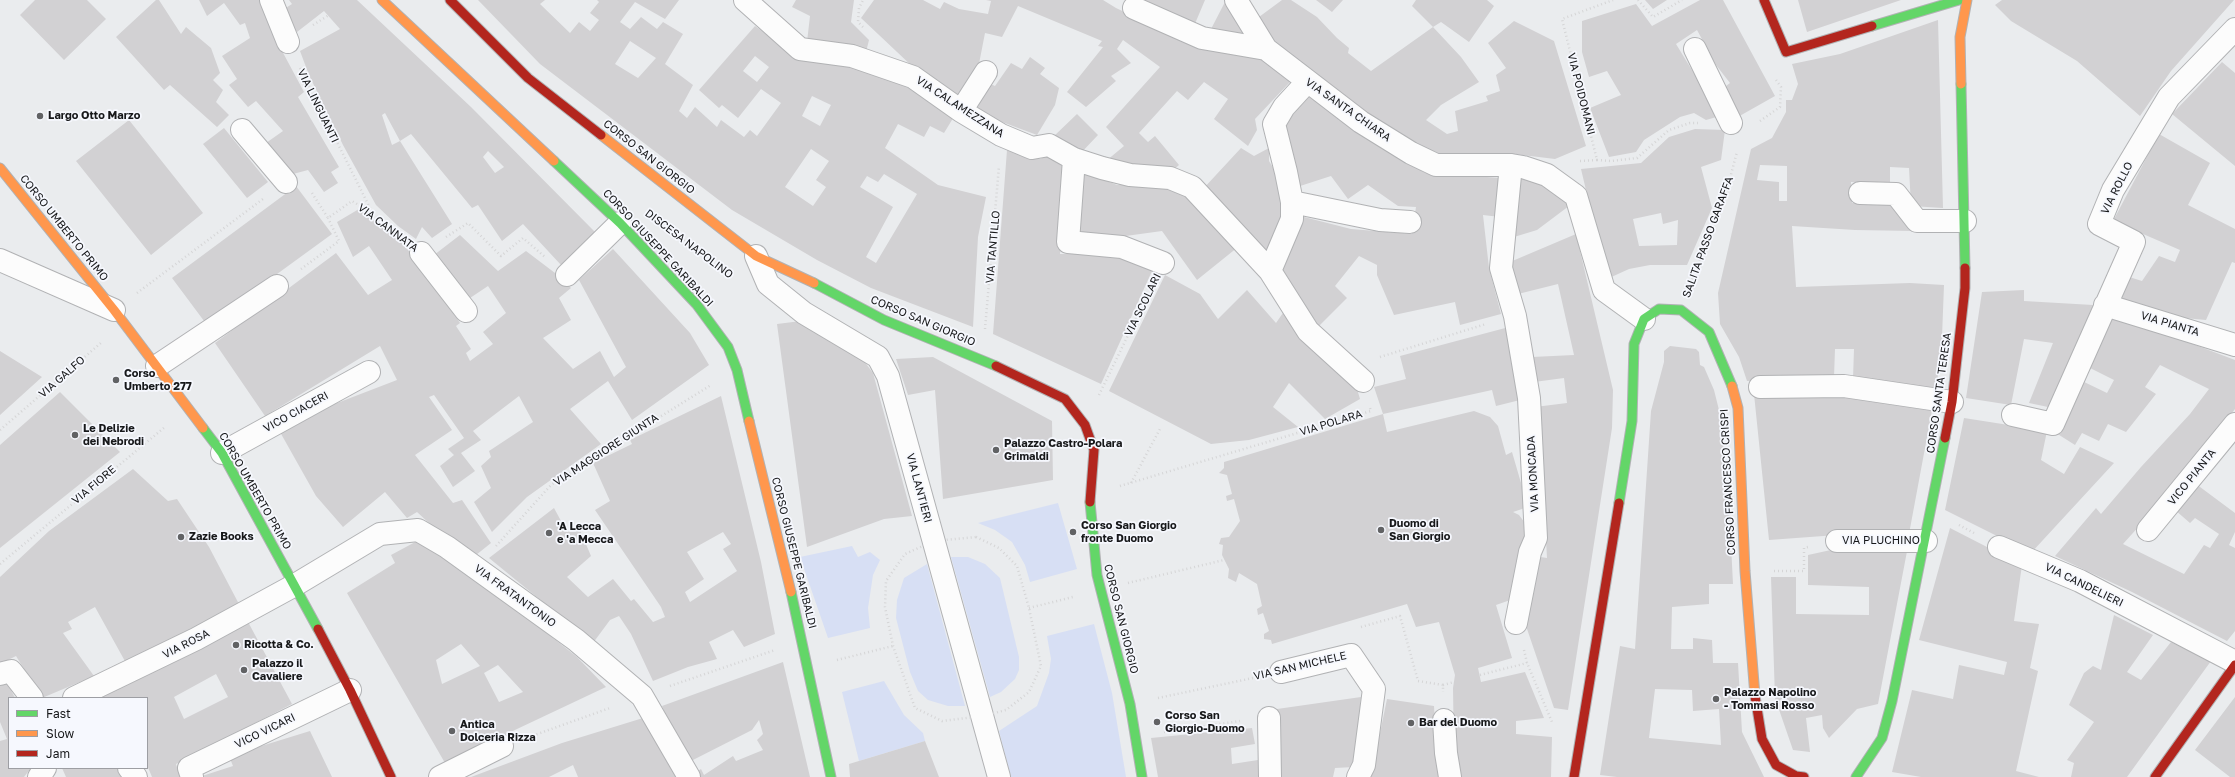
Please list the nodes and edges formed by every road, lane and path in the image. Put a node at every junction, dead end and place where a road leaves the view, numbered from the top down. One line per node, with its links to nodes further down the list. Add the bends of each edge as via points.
1 (271, 0): 14 (street)
2 (382, 0): 37 (street, CORSO GIUSEPPE GARIBALDI)
3 (450, 0): 41 (street, CORSO SAN GIORGIO, via 528,78)
4 (745, 0): 21 (street, VIA CALAMEZZANA, via 800,49 852,56 913,77)
5 (1236, 0): 16 (street, VIA SANTA CHIARA)
6 (1613, 0): 26 (path, VIA POIDOMANI, via 1562,19)
7 (1638, 0): 8 (path, via 1653,17)
8 (1682, 0)
9 (1764, 0): 10 (street, via 1786,52)
10 (1959, 0)
11 (1967, 0): 35 (street, CORSO SANTA TERESA, via 1960,37)
12 (1134, 8): 16 (street, via 1202,38)
13 (329, 15): 14 (path)
14 (288, 42): 33 (path, VIA LINGUANTI)
15 (2231, 42): 48 (street, VIA ROLLO, via 2169,97 2113,190 2099,224 2134,242)
16 (1266, 49): 20 (street, VIA SANTA CHIARA)
17 (1695, 49): 22 (street)
18 (986, 72): 21 (street)
19 (1772, 76): 22 (path, via 1781,87 1780,107)
20 (1307, 82): 27 (street, VIA SANTA CHIARA, via 1361,122 1411,153 1436,165); 32 (street, via 1284,107 1274,124)
21 (962, 111): 24 (street, VIA CALAMEZZANA)
22 (1736, 129): 26 (path, via 1690,123 1669,130 1638,158); 49 (path, SALITA PASSO GARAFFA, via 1726,193)
23 (242, 130): 29 (street)
24 (1001, 135): 25 (street, VIA CALAMEZZANA, via 1032,148 1049,145); 55 (path, VIA TANTILLO, via 992,259)
25 (1074, 159): 43 (street, VIA SCOLARI, via 1068,242 1122,248); 44 (street, VIA CALAMEZZANA, via 1130,175 1170,178 1192,187)
26 (1597, 160): 31 (path, via 1568,163)
27 (1511, 165): 31 (street, VIA SANTA CHIARA, via 1547,175); 51 (street, VIA MONCADA, via 1501,268)
28 (0, 168): 52 (street, CORSO UMBERTO PRIMO)
29 (286, 182): 34 (path, via 304,179); 52 (path)
30 (1860, 193): 35 (street, via 1896,194 1917,222)
31 (1576, 196): 53 (street, via 1604,290)
32 (1292, 202): 36 (street, via 1380,220); 44 (street, via 1292,219)
33 (372, 213): 34 (path, VIA CANNATA, via 352,201); 40 (path, VIA CANNATA)
34 (328, 218): 45 (path, via 339,241)
35 (1965, 221): 61 (street, CORSO SANTA TERESA, via 1965,288)
36 (1410, 222)
37 (620, 223): 46 (street); 57 (street, CORSO GIUSEPPE GARIBALDI, via 697,305 728,347)
38 (661, 223): 39 (path, DISCESA NAPOLINO)
39 (699, 252)
40 (421, 253): 46 (path, VIA CANNATA, via 468,223 501,256 523,238); 50 (street)
41 (756, 256): 55 (street, CORSO SAN GIORGIO, via 813,282 884,320); 97 (street, VIA LANTIERI, via 768,284 804,313 878,357 888,376)
42 (2, 262): 52 (street)
43 (1163, 263): 65 (path, VIA SCOLARI)
44 (1270, 271): 59 (street, VIA CALAMEZZANA, via 1308,331)
45 (297, 272)
46 (567, 275)
47 (277, 286): 56 (street)
48 (2105, 305): 54 (street, VIA PIANTA); 63 (street, VIA ROLLO, via 2053,424)
49 (1681, 310): 53 (street, via 1659,309); 79 (street, CORSO FRANCESCO CRISPI, via 1709,332 1729,376 1738,408)
50 (466, 311)
51 (1514, 316): 59 (path, VIA POLARA, via 1360,363); 83 (street, VIA MONCADA, via 1529,398 1536,538 1530,552)
52 (119, 317): 56 (street, CORSO UMBERTO PRIMO); 67 (path, VIA GALFO)
53 (1644, 318): 115 (street, via 1634,344 1632,421)
54 (2233, 342)
55 (981, 359): 65 (street, CORSO SAN GIORGIO, via 1065,399)
56 (157, 366): 62 (street, CORSO UMBERTO PRIMO)
57 (737, 370): 78 (path, VIA MAGGIORE GIUNTA, via 683,400 551,485 501,541); 109 (street, CORSO GIUSEPPE GARIBALDI, via 803,640)
58 (370, 372): 68 (street, VICO CIACERI)
59 (1363, 381): 69 (path, VIA POLARA, via 1371,412)
60 (1760, 387): 61 (street, via 1844,386)
61 (1952, 402): 71 (street, CORSO SANTA TERESA)
62 (188, 407): 68 (street, CORSO UMBERTO PRIMO); 77 (path, VIA FIORE)
63 (2013, 415)
64 (2235, 424): 72 (street, VICO PIANTA)
65 (1085, 425): 70 (street, CORSO SAN GIORGIO, via 1094,450)
66 (1160, 427): 69 (path)
67 (0, 430)
68 (222, 453): 80 (street, CORSO UMBERTO PRIMO)
69 (1130, 483): 70 (path, VIA POLARA)
70 (1089, 496): 81 (street, CORSO SAN GIORGIO, via 1096,576)
71 (1932, 510): 74 (street, CORSO SANTA TERESA); 75 (path)
72 (2148, 530)
73 (1836, 541): 74 (street, VIA PLUCHINO); 79 (path, via 1804,548 1804,571)
74 (1926, 541): 117 (street, CORSO SANTA TERESA, via 1882,738)
75 (1999, 547): 87 (street, VIA CANDELIERI, via 2080,581)
76 (1224, 560): 81 (path)
77 (0, 564)
78 (473, 567): 80 (street, VIA FRATANTONIO, via 447,547 418,530 401,530 380,534); 108 (street, VIA FRATANTONIO, via 576,640 642,696)
79 (1745, 571): 116 (street, CORSO FRANCESCO CRISPI, via 1754,680 1762,739 1776,765)
80 (295, 585): 93 (street, CORSO UMBERTO PRIMO); 94 (street, VIA ROSA)
81 (1101, 590): 96 (street, CORSO SAN GIORGIO)
82 (1076, 597): 97 (path, via 1029,608 1041,666 1029,692 1006,710)
83 (1516, 623): 86 (path)
84 (1351, 655): 88 (street, VIA SAN MICHELE); 92 (path, VIA SAN MICHELE, via 1346,631 1400,616 1418,681); 113 (street, via 1374,689 1364,765)
85 (829, 662): 97 (path, via 893,646 915,708 942,721)
86 (1527, 663): 90 (path); 100 (path)
87 (2235, 663): 118 (street)
88 (1281, 672): 96 (path, VIA SAN MICHELE)
89 (0, 674): 95 (street, via 11,671)
90 (1480, 675)
91 (1454, 682): 92 (path)
92 (1443, 685): 99 (path)
93 (350, 690): 105 (street, VICO VICARI, via 189,768); 106 (street, CORSO UMBERTO PRIMO)
94 (83, 696)
95 (31, 697)
96 (1130, 704): 101 (street, CORSO SAN GIORGIO)
97 (983, 716): 110 (street, VIA LANTIERI)
98 (1269, 718): 101 (path); 112 (street)
99 (1444, 720): 114 (street)
100 (1554, 728)
101 (1136, 735): 111 (street, CORSO SAN GIORGIO)
102 (502, 746): 107 (street)
103 (130, 769): 104 (street)
104 (136, 777)
105 (192, 777)
106 (390, 777)
107 (440, 777)
108 (689, 777)
109 (831, 777)
110 (999, 777)
111 (1142, 777)
112 (1270, 777)
113 (1358, 777)
114 (1450, 777)
115 (1574, 777)
116 (1798, 777)
117 (1856, 777)
118 (2155, 777)

